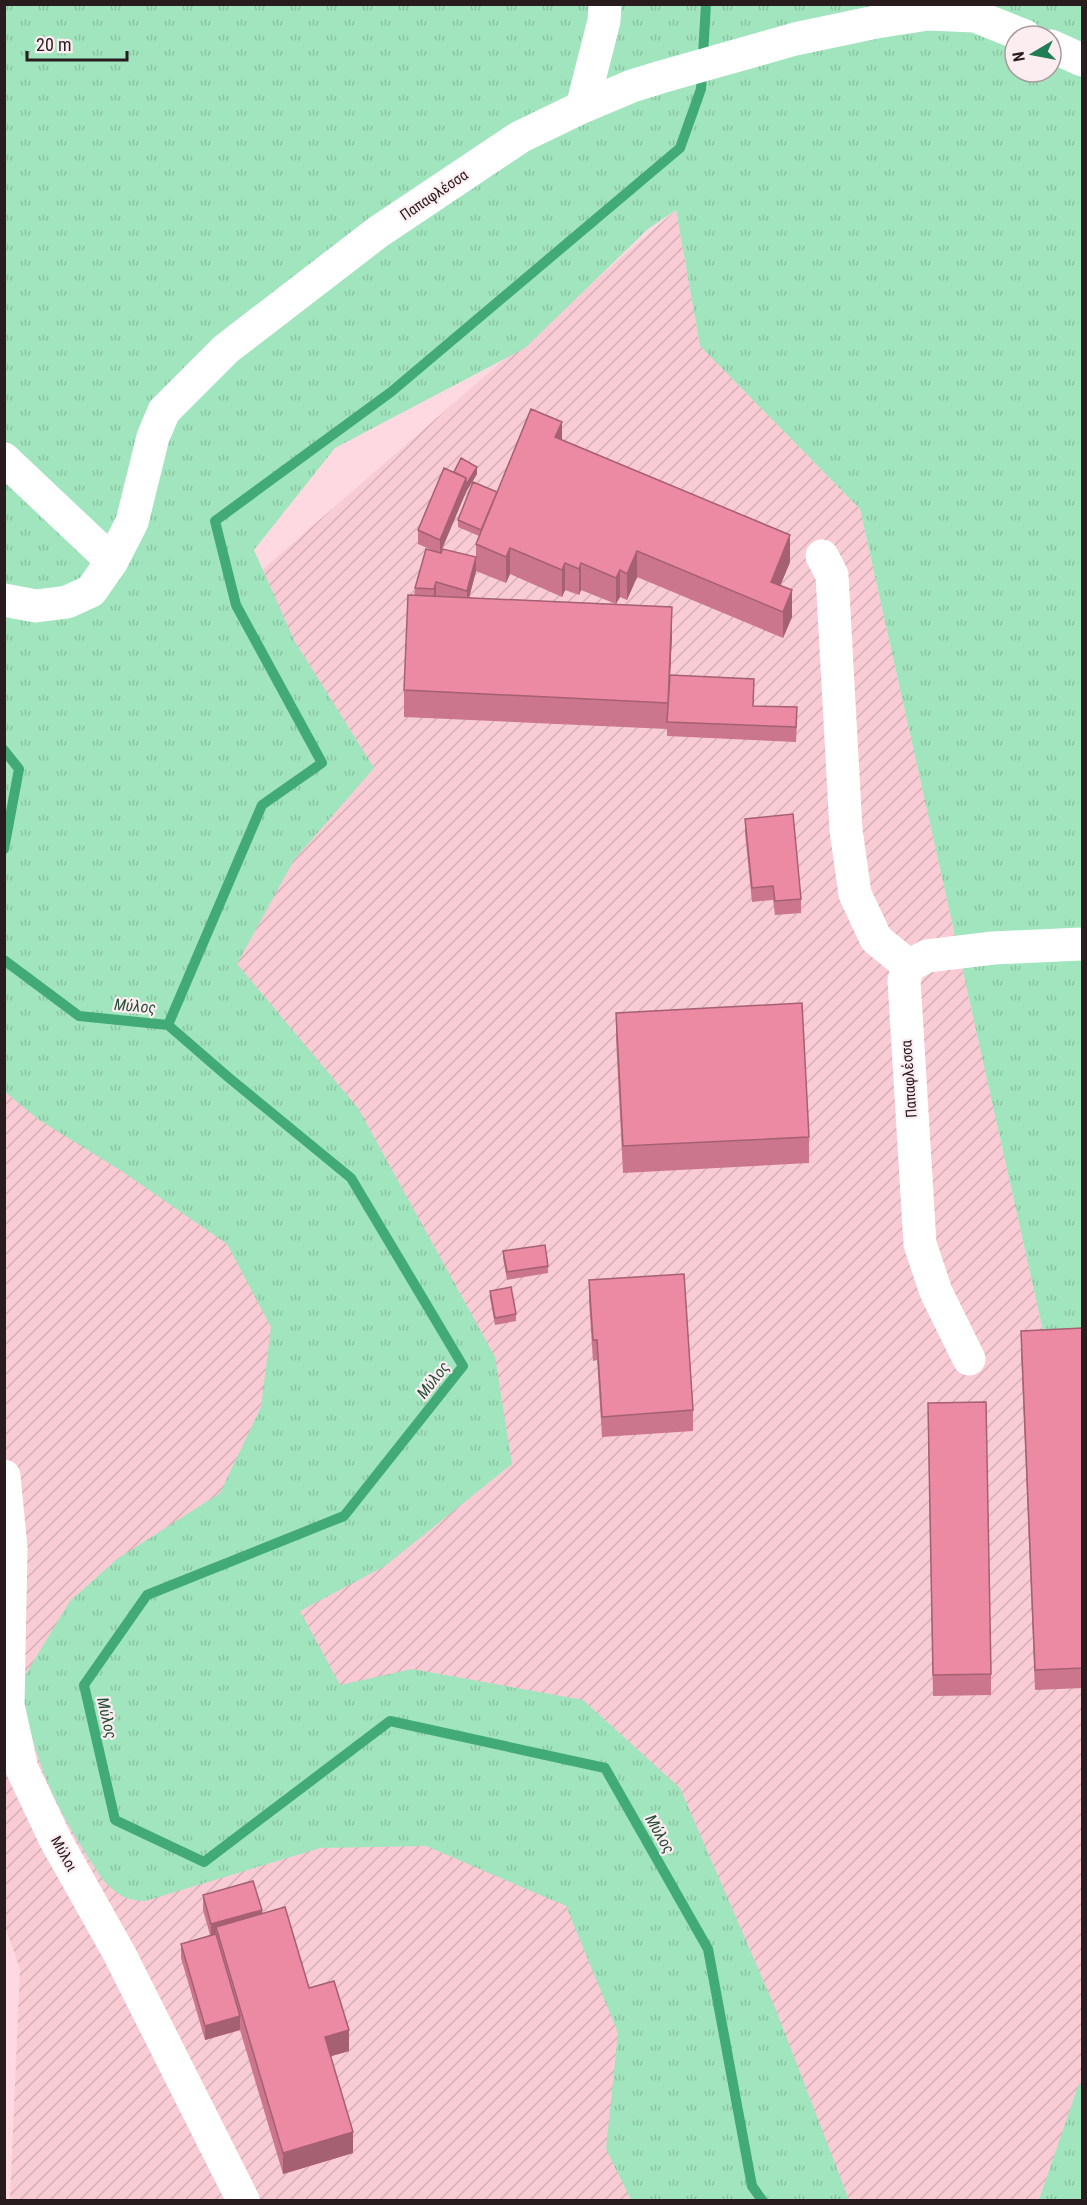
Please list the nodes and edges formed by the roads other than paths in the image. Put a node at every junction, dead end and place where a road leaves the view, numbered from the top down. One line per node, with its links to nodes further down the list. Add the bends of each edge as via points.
1 (605, 4): 5 (street)
2 (1003, 27): 5 (street, Παπαφλέσσα, via 975,16 927,14 876,22 723,58 632,86)
3 (1063, 51): 4 (street)
4 (1083, 60)
5 (582, 107): 8 (street, Παπαφλέσσα, via 520,137 444,187 378,232 226,349 164,411 153,437 132,522)
6 (4, 459): 8 (street)
7 (822, 556): 11 (street, via 832,575 846,830 855,894 876,939)
8 (112, 561): 9 (street, Παπαφλέσσα, via 91,591 67,602 36,606)
9 (4, 600)
10 (1083, 944): 11 (street, via 927,956)
11 (909, 966): 12 (street, Παπαφλέσσα, via 904,998 920,1244 936,1292)
12 (969, 1359)
13 (4, 1476): 14 (street, Μύλοι, via 12,1572 8,1705 22,1769)
14 (243, 2200)

